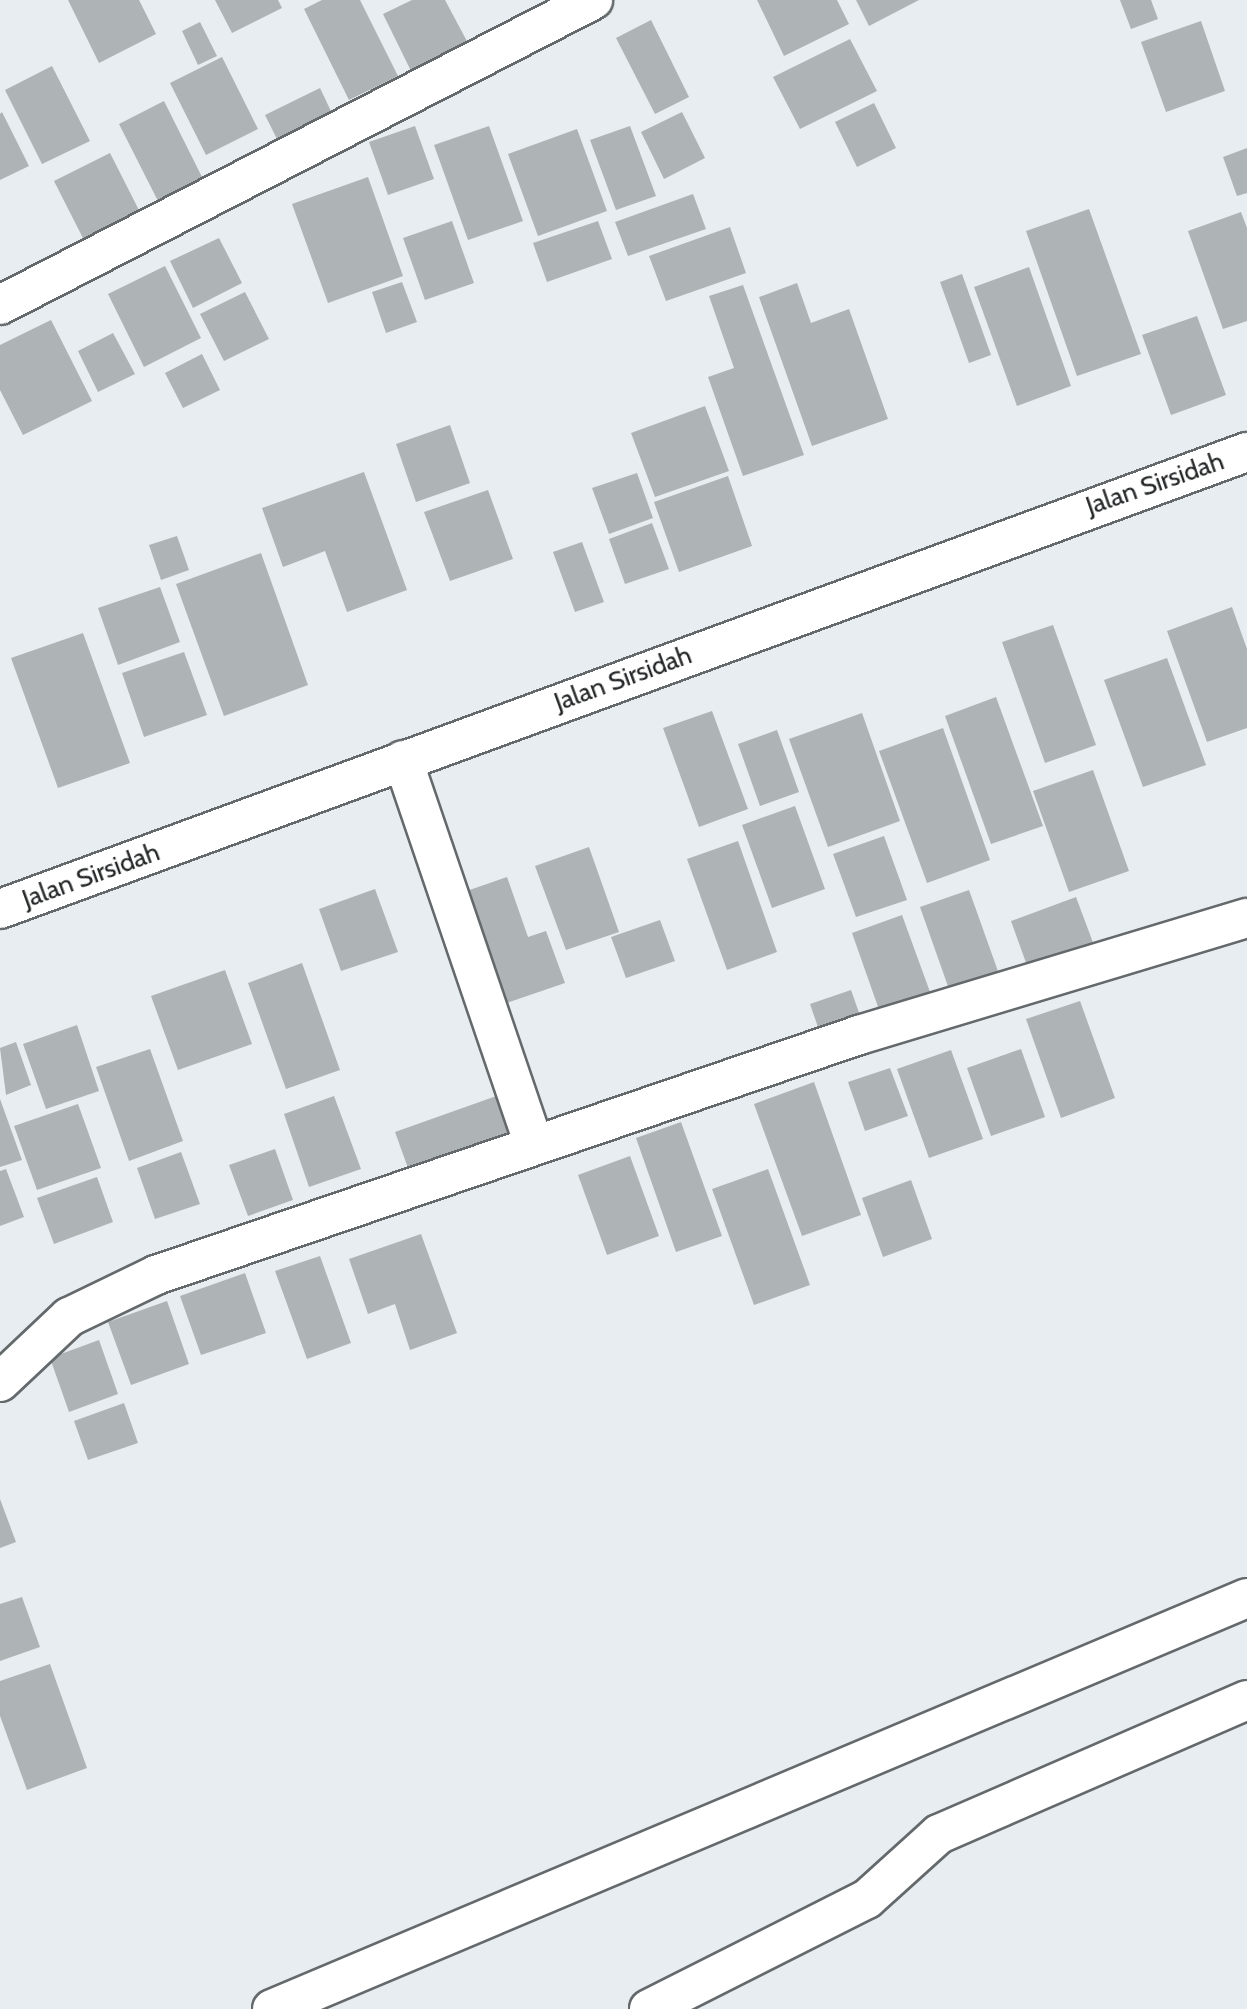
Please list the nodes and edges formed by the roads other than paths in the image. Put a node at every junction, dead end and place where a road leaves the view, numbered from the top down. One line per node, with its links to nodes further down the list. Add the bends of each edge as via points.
1 (593, 0): 2 (street)
2 (0, 305)
3 (1247, 452): 4 (street, Jalan Sirsidah)
4 (403, 760): 5 (street, Jalan Sirsidah); 7 (street)
5 (0, 909)
6 (1247, 918): 7 (street, via 859,1035)
7 (534, 1145): 8 (street, via 156,1275 69,1317)
8 (0, 1382)
9 (1247, 1598): 11 (street)
10 (1247, 1700): 12 (street, via 939,1834 867,1899)
11 (272, 2009)
12 (649, 2009)

